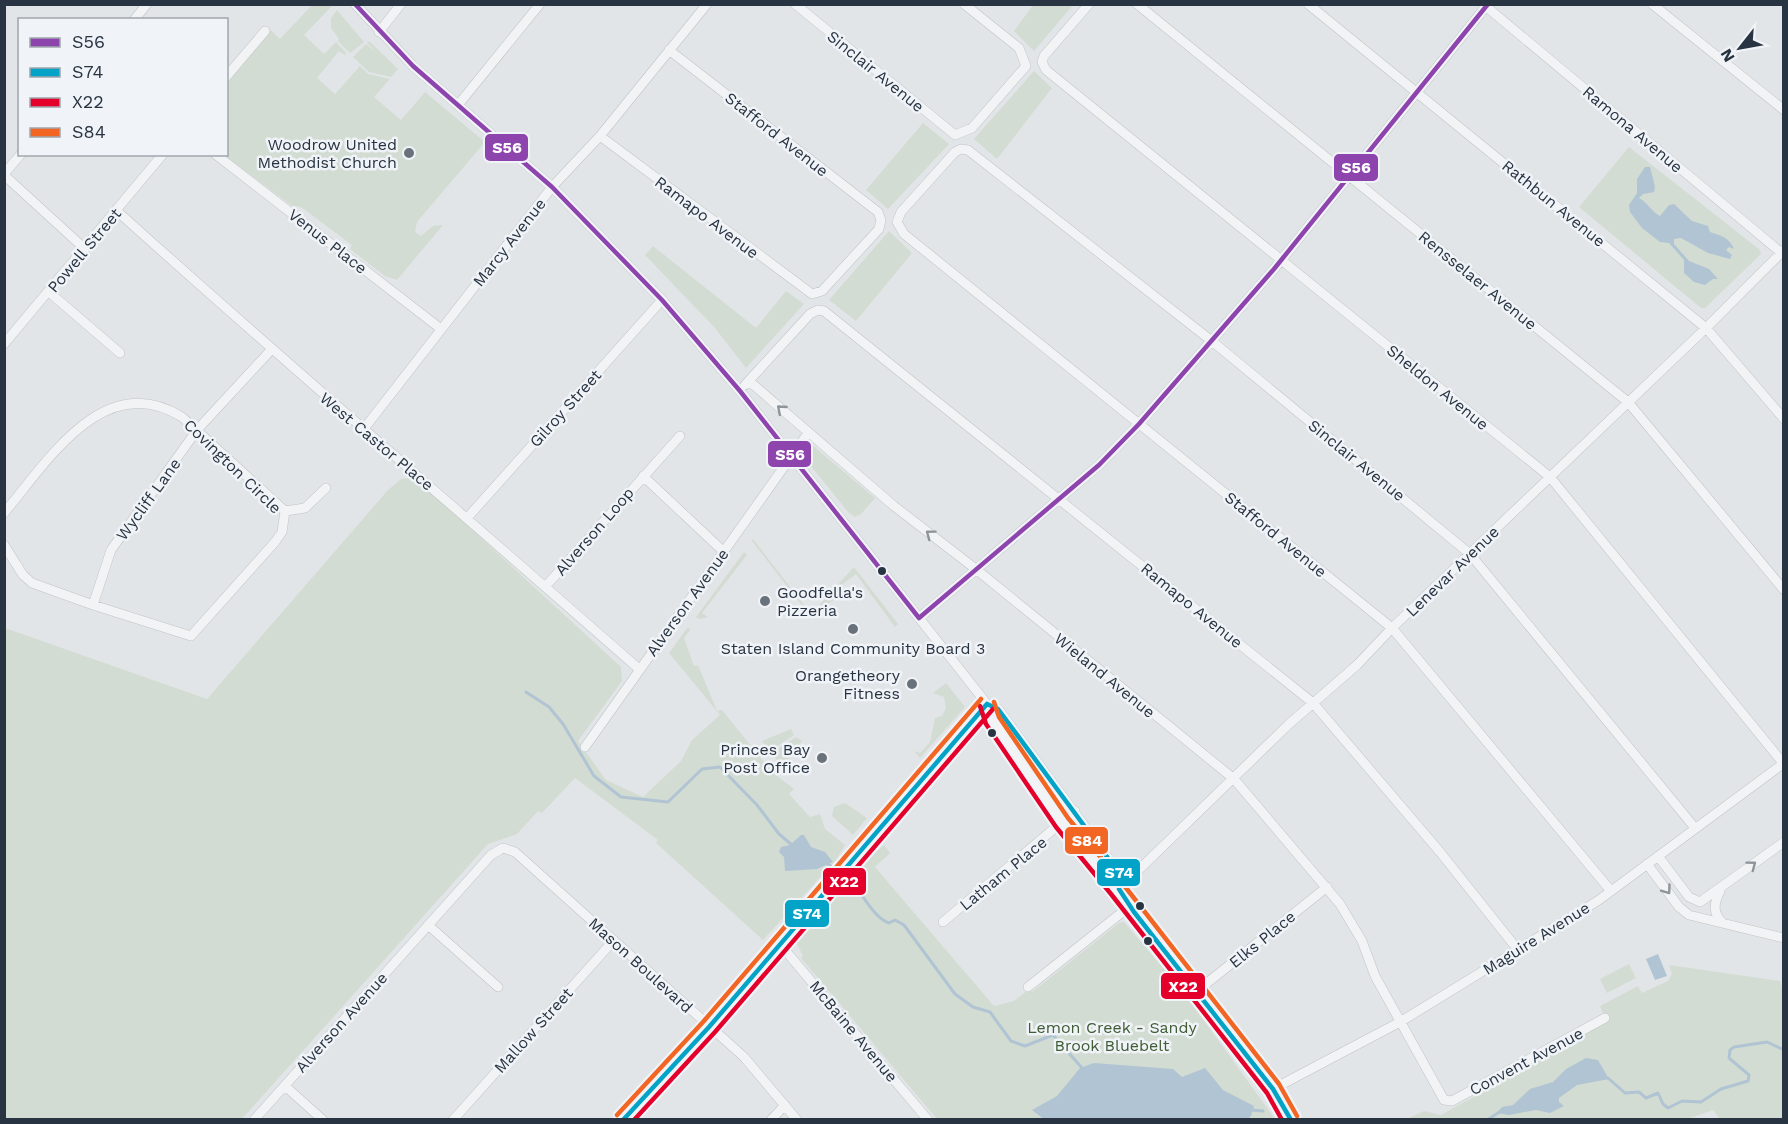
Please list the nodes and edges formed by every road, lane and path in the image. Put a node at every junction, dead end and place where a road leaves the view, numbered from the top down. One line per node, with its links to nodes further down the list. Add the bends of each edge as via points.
1 (147, 4): 13 (street)
2 (355, 4): 15 (street)
3 (401, 4): 15 (street)
4 (540, 4): 19 (street)
5 (707, 4): 16 (street, Marcy Avenue)
6 (795, 4): 7 (street, Sinclair Avenue, via 951,133 959,135 972,128 1024,71 1025,60 1018,48)
7 (964, 4)
8 (1089, 4): 32 (street, Sheldon Avenue, via 1047,51 1042,62 1046,70)
9 (1137, 4): 27 (street, Rensselaer Avenue)
10 (1308, 4): 18 (street, Rathbun Avenue)
11 (1652, 4): 20 (street)
12 (1486, 5): 18 (street); 31 (street, Ramona Avenue)
13 (136, 18)
14 (265, 30): 17 (street)
15 (379, 32): 19 (street)
16 (669, 50): 21 (street, Marcy Avenue); 34 (street, Stafford Avenue, via 878,212 881,220 875,234)
17 (228, 75)
18 (1418, 92): 27 (street); 36 (street, Rathbun Avenue)
19 (458, 105): 28 (street)
20 (1784, 110)
21 (600, 136): 28 (street, Marcy Avenue); 34 (street, Ramapo Avenue, via 808,293)
22 (964, 148): 38 (street, Sinclair Avenue); 46 (street, Stafford Avenue, via 900,212 897,222 903,234)
23 (19, 156): 26 (street)
24 (161, 156): 29 (street, Powell Street)
25 (218, 156): 37 (street, Venus Place)
26 (4, 174): 30 (street)
27 (1350, 176): 32 (street); 44 (street, Rensselaer Avenue)
28 (552, 187): 35 (street); 37 (street, Marcy Avenue)
29 (117, 211): 30 (street, Powell Street); 40 (street, West Castor Place)
30 (85, 249): 33 (street, Powell Street)
31 (1783, 252): 36 (street, Lenevar Avenue)
32 (1281, 260): 38 (street); 53 (street, Sheldon Avenue)
33 (49, 292): 39 (street, Powell Street); 41 (street)
34 (816, 295)
35 (662, 300): 43 (street); 58 (street, Gilroy Street)
36 (1706, 328): 44 (street, Lenevar Avenue); 45 (street, Rathbun Avenue)
37 (441, 329): 48 (street, Marcy Avenue)
38 (1213, 342): 46 (street); 61 (street, Sinclair Avenue)
39 (4, 344)
40 (271, 350): 47 (street, Wycliff Lane); 48 (street, West Castor Place)
41 (120, 353)
42 (749, 381): 43 (street); 49 (street, Wieland Avenue, one-way to 42); 55 (street, Ramapo Avenue, via 810,314 824,311)
43 (740, 391): 51 (street)
44 (1628, 402): 53 (street, Lenevar Avenue); 64 (street, Rensselaer Avenue)
45 (1784, 419)
46 (1139, 423): 55 (street); 67 (street, Stafford Avenue)
47 (198, 430): 56 (street, Covington Circle); 57 (street, Covington Circle, via 167,407 141,403 114,407 76,428); 65 (street, Wycliff Lane, via 111,550)
48 (363, 430): 58 (street, West Castor Place)
49 (808, 433): 51 (street, Alverson Avenue); 62 (street, Wieland Avenue, one-way to 49, via 894,507)
50 (680, 436): 52 (street, Alverson Loop)
51 (791, 459): 60 (street, Alverson Avenue); 66 (street)
52 (643, 476): 60 (street, Alverson Loop); 63 (street, Alverson Loop)
53 (1550, 477): 61 (street, Lenevar Avenue); 72 (street, Sheldon Avenue)
54 (326, 488): 56 (street, via 305,508)
55 (1061, 500): 62 (street); 69 (street, Ramapo Avenue)
56 (285, 511): 65 (street, Covington Circle, via 282,532 275,542 191,636)
57 (4, 513)
58 (468, 517): 63 (street, West Castor Place)
59 (4, 545): 65 (street, Covington Circle, via 32,583)
60 (724, 552): 68 (street, Alverson Avenue)
61 (1470, 554): 67 (street, Lenevar Avenue); 76 (street, Sinclair Avenue)
62 (977, 570): 66 (street); 73 (street, Wieland Avenue)
63 (545, 586): 68 (street, West Castor Place)
64 (1784, 590)
65 (93, 605)
66 (919, 618): 70 (street)
67 (1392, 628): 69 (street, Lenevar Avenue); 84 (street, Stafford Avenue)
68 (639, 669): 71 (street, Alverson Avenue)
69 (1313, 704): 73 (street, Lenevar Avenue); 92 (street, Ramapo Avenue, via 1433,843)
70 (987, 705): 74 (street, via 999,709); 75 (street, via 992,720); 91 (street)
71 (585, 747)
72 (1783, 763): 76 (street, Maguire Avenue)
73 (1234, 780): 81 (street, Wieland Avenue); 82 (street, Lenevar Avenue)
74 (1075, 811): 75 (street, Latham Place); 82 (street, via 1119,873)
75 (1062, 823): 82 (street, via 1103,876); 86 (street, Latham Place)
76 (1695, 828): 79 (street, Maguire Avenue)
77 (1784, 842): 83 (street, one-way to 77)
78 (503, 848): 88 (street, Alverson Avenue, via 491,855); 90 (street, Mason Boulevard, via 516,852)
79 (1658, 856): 80 (street, Maguire Avenue); 83 (street, via 1696,902)
80 (1647, 864): 84 (street, Maguire Avenue); 87 (street, one-way to 87, via 1689,915)
81 (1327, 887): 95 (street, Elks Place); 97 (street, Wieland Avenue, via 1351,921)
82 (1119, 889): 85 (street)
83 (1721, 889): 87 (street, via 1715,899 1715,910)
84 (1611, 891): 92 (street, Maguire Avenue)
85 (1130, 906): 94 (street); 95 (street)
86 (943, 922)
87 (1723, 923): 89 (street)
88 (428, 925): 93 (street); 99 (street, Alverson Avenue)
89 (1784, 938)
90 (614, 940): 98 (street, Mason Boulevard); 105 (street, Mallow Street)
91 (779, 943): 98 (street); 109 (street, McBaine Avenue)
92 (1518, 950): 97 (street, Maguire Avenue)
93 (498, 987)
94 (1028, 987)
95 (1197, 991): 100 (street)
96 (1605, 1018): 101 (street, Convent Avenue)
97 (1400, 1022): 100 (street, Maguire Avenue); 101 (street, Wieland Avenue)
98 (709, 1027): 102 (street, Mason Boulevard, via 744,1057); 106 (street)
99 (285, 1086): 103 (street, Alverson Avenue); 104 (street)
100 (1273, 1089): 110 (street)
101 (1447, 1102)
102 (785, 1105): 107 (street); 108 (street, Mason Boulevard)
103 (254, 1119)
104 (323, 1119)
105 (453, 1119)
106 (623, 1119)
107 (771, 1119)
108 (797, 1119)
109 (928, 1119)
110 (1291, 1119)

